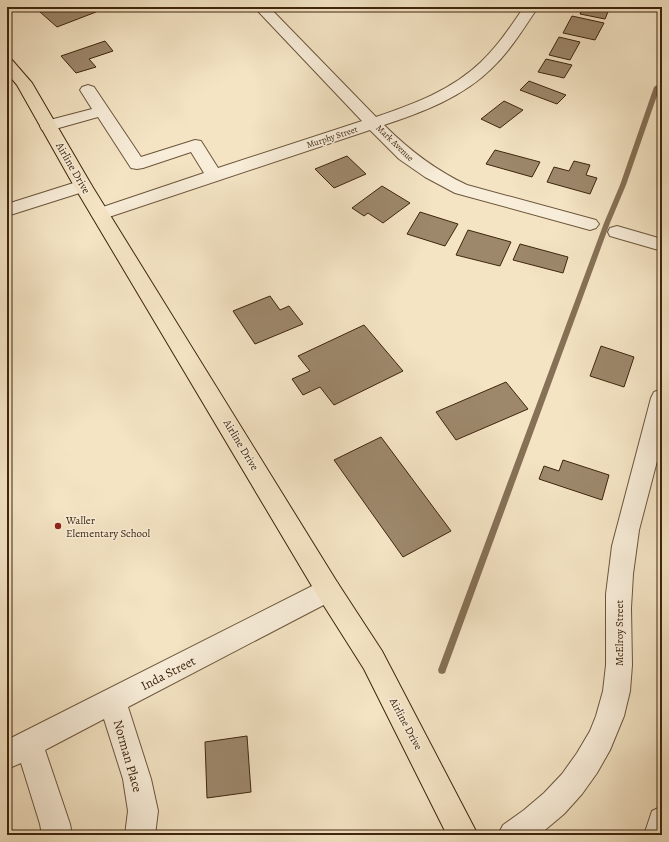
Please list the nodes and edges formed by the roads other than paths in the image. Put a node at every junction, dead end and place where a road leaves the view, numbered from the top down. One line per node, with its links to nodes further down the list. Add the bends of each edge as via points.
1 (261, 7): 6 (street, Mark Avenue)
2 (531, 7): 6 (street, Murphy Street, via 502,49 487,66 469,80 420,106)
3 (7, 63): 7 (main road, Airline Drive, via 24,83)
4 (88, 90): 5 (street)
5 (102, 111): 7 (street); 8 (street, via 137,164 195,145)
6 (374, 123): 8 (street, Murphy Street); 12 (street, Mark Avenue, via 405,155 446,182 478,194)
7 (48, 126): 9 (main road, Airline Drive)
8 (214, 176): 11 (street, Murphy Street)
9 (83, 186): 10 (street); 11 (main road, Airline Drive)
10 (7, 210)
11 (100, 214): 16 (main road, Airline Drive)
12 (590, 224)
13 (617, 232): 14 (street)
14 (662, 245)
15 (662, 398): 23 (street, McElroy Street, via 623,553 618,607 620,666 616,697 605,731 573,783 552,806)
16 (328, 590): 17 (street, Inda Street); 22 (main road, Airline Drive, via 373,660)
17 (112, 701): 18 (street, Inda Street); 21 (street, Norman Place, via 138,779 143,811)
18 (18, 750): 20 (street, via 55,824)
19 (662, 821): 24 (street)
20 (57, 835)
21 (140, 835)
22 (463, 835)
23 (513, 835)
24 (659, 835)

